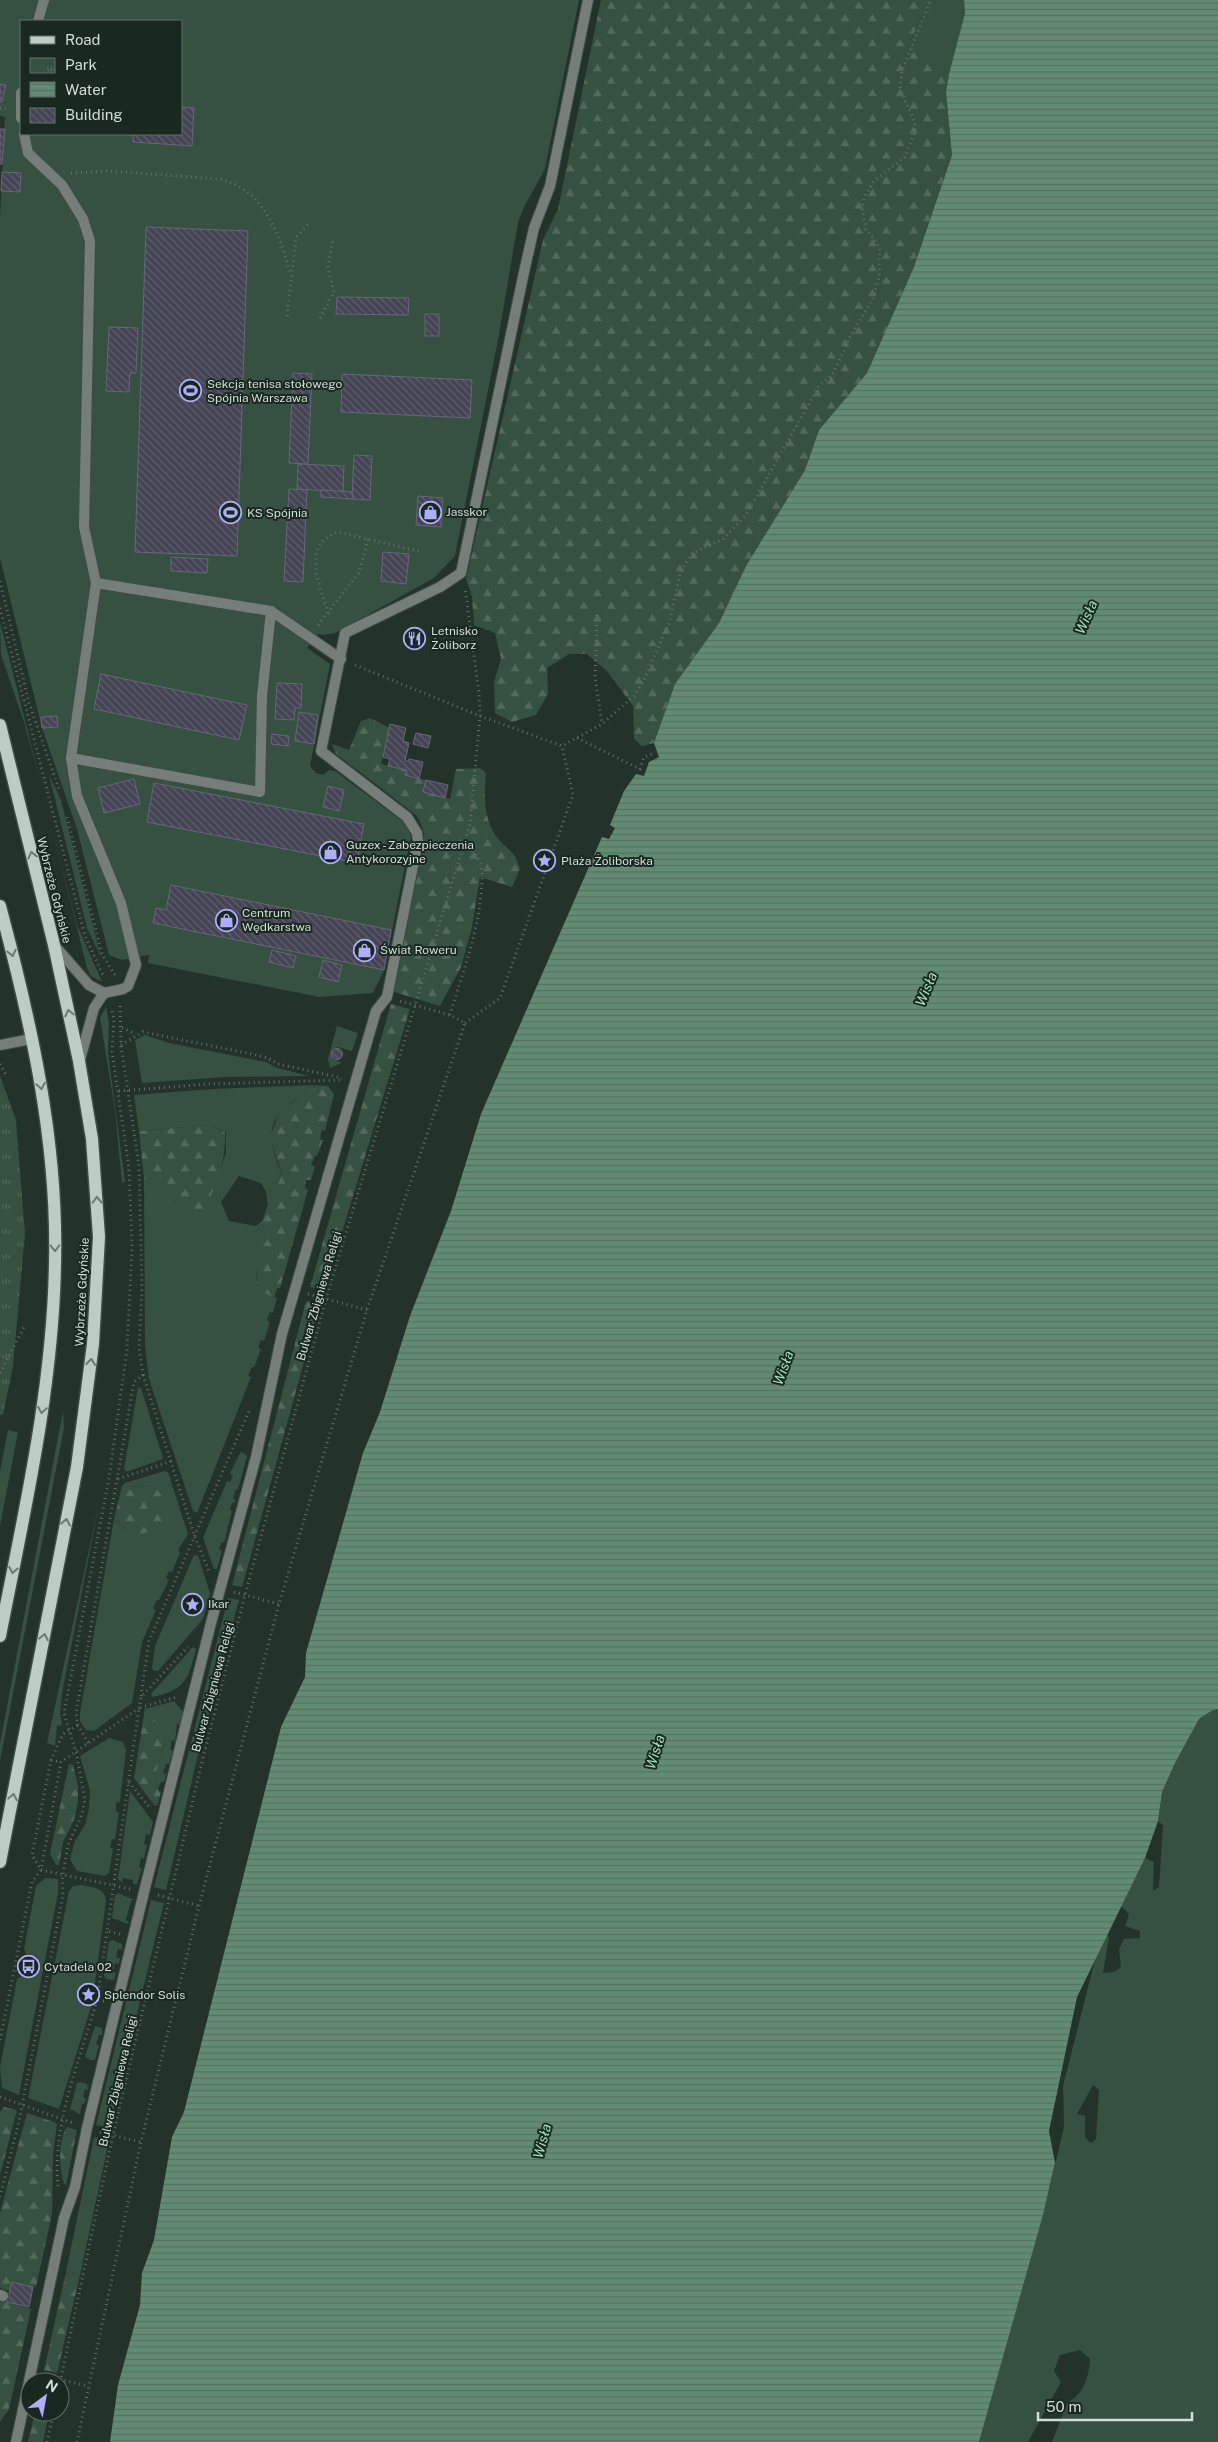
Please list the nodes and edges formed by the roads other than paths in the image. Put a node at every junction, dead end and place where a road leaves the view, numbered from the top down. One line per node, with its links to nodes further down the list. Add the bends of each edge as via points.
1 (44, 0): 3 (street)
2 (588, 0): 7 (street, via 550,186 534,228 526,263 461,574 345,634)
3 (38, 20)
4 (24, 135): 5 (street, via 28,153 62,185 83,218 90,241 84,528)
5 (96, 583): 6 (street); 9 (street)
6 (271, 611): 7 (street); 9 (street, via 262,696 260,792)
7 (340, 659): 18 (street, via 321,752 407,817 418,833 387,997 376,1011 282,1334 256,1457 144,1892 75,2187 64,2218)
8 (0, 725): 11 (main road, Wybrzeże Gdyńskie, one-way to 8)
9 (71, 758): 12 (street, via 77,796 121,903 135,955 135,972 128,986)
10 (0, 906): 13 (main road, one-way to 13)
11 (54, 945): 12 (street, via 89,986); 15 (main road, Wybrzeże Gdyńskie, one-way to 11)
12 (106, 993): 15 (street, via 90,1021)
13 (31, 1039): 14 (street); 16 (main road, one-way to 16, via 40,1077 51,1161 54,1296 41,1414)
14 (0, 1045)
15 (79, 1061): 17 (main road, Wybrzeże Gdyńskie, one-way to 15, via 77,1467 93,1344 98,1268 96,1176)
16 (0, 1636)
17 (0, 1862)
18 (16, 2442)

